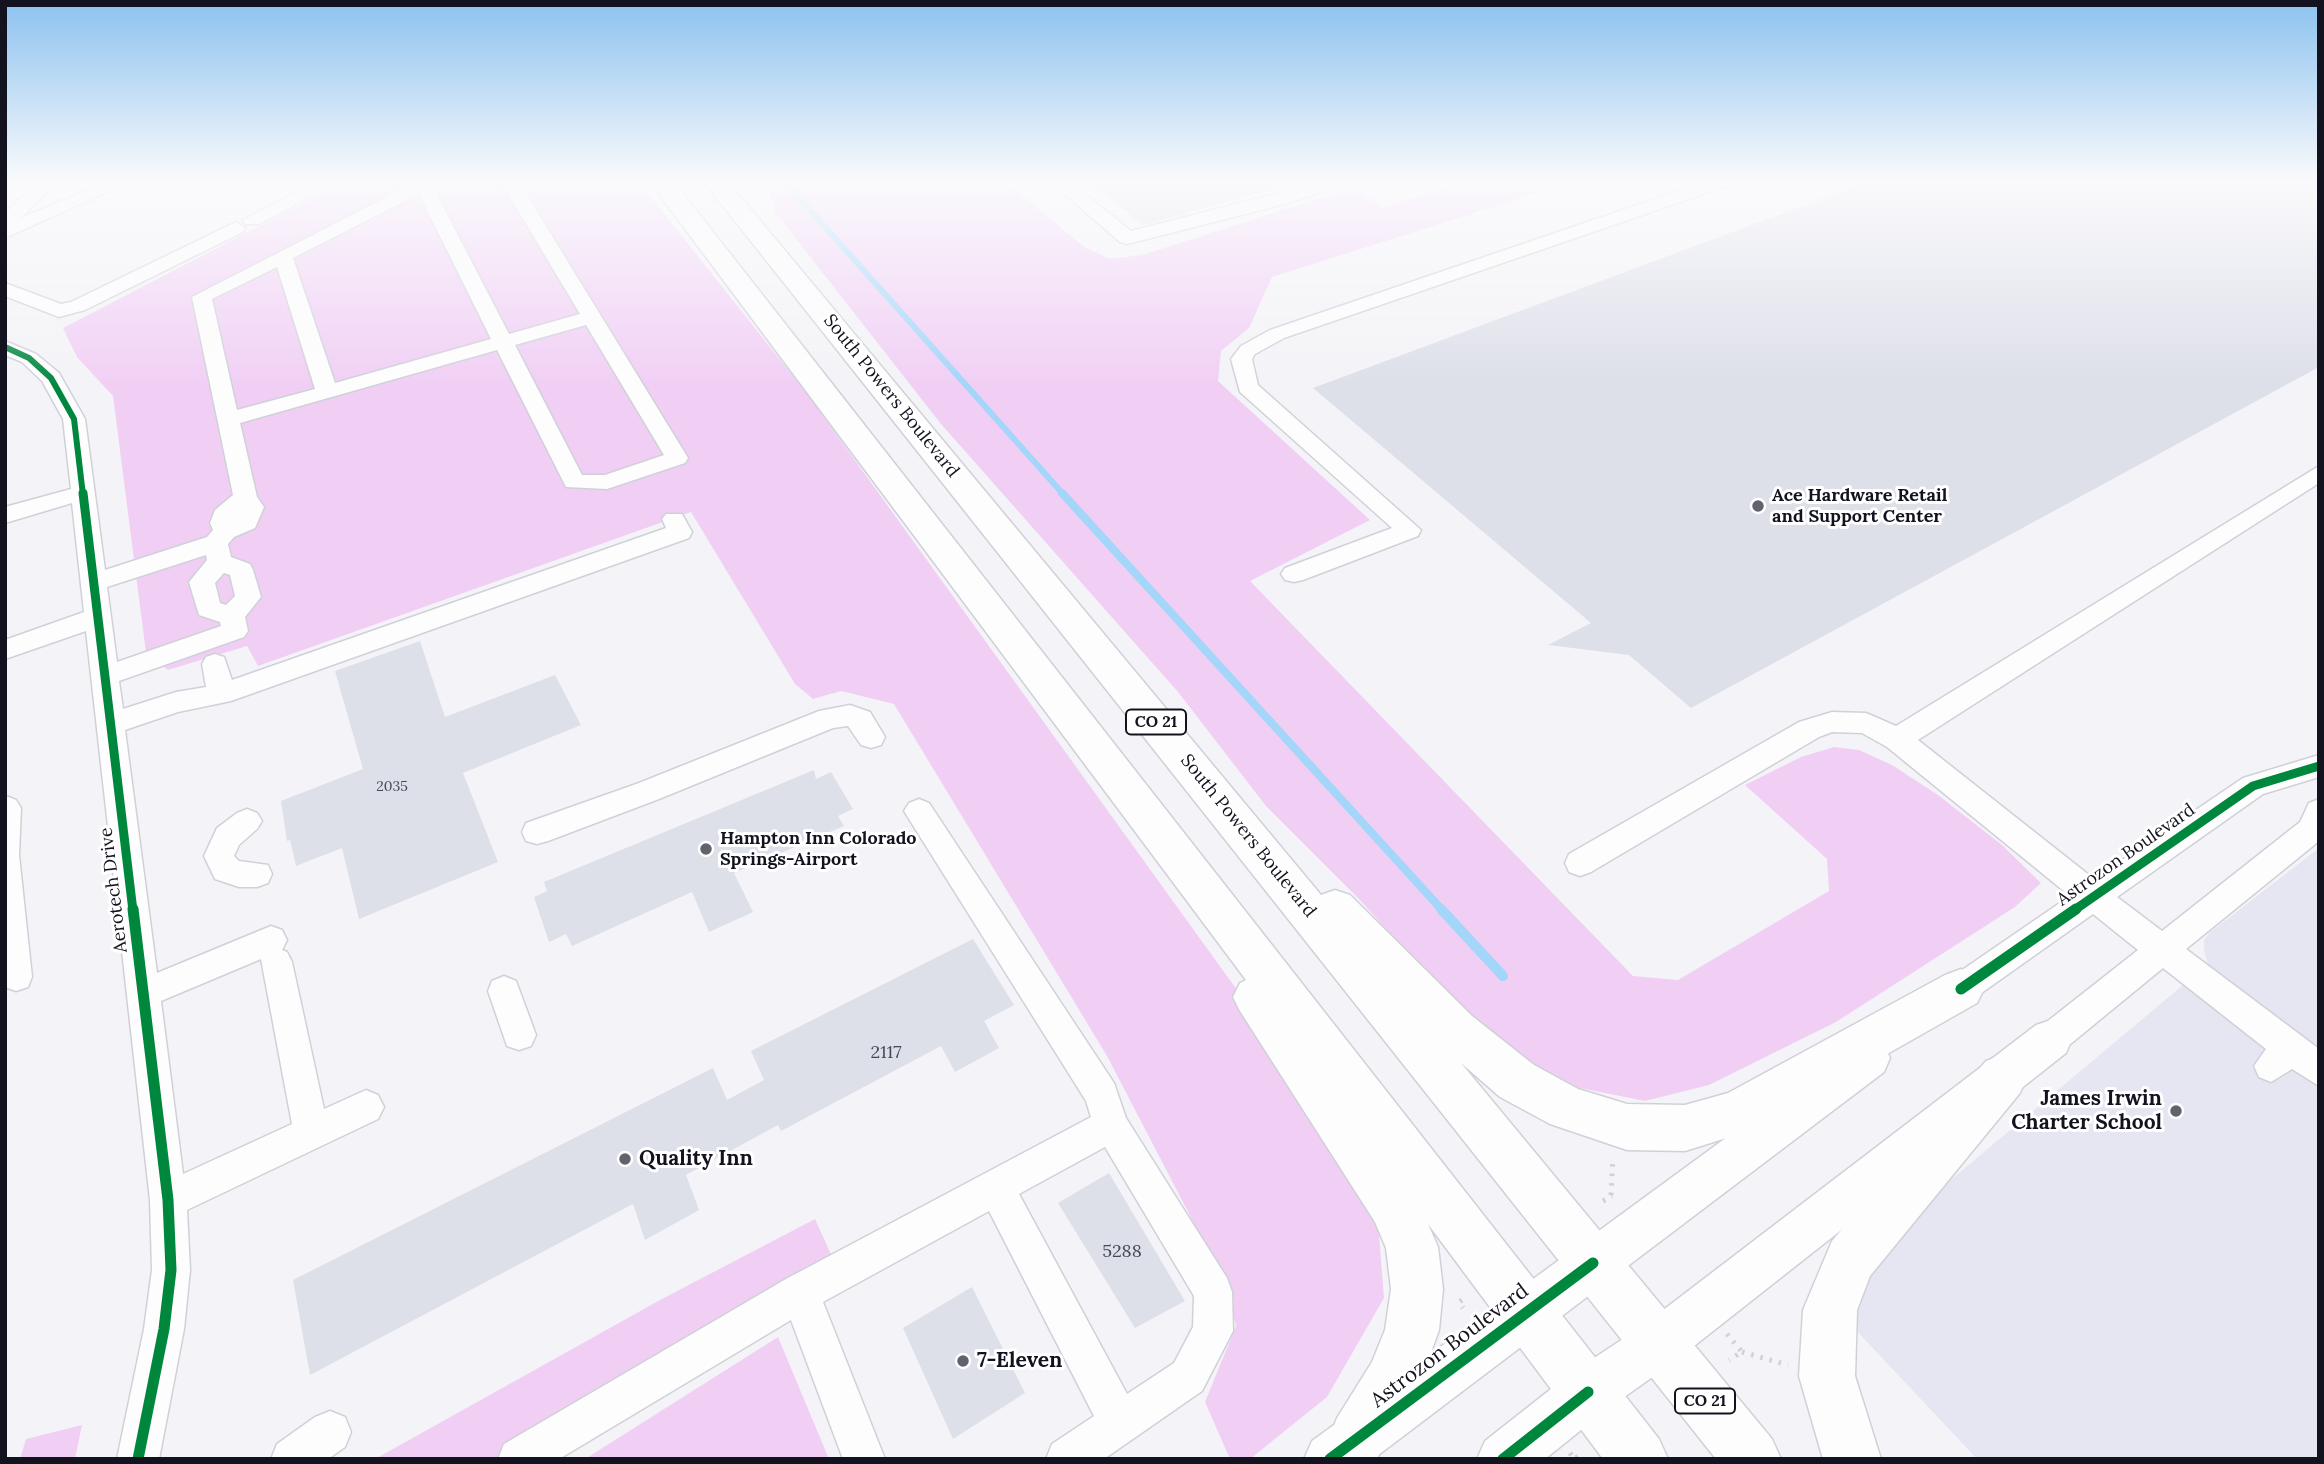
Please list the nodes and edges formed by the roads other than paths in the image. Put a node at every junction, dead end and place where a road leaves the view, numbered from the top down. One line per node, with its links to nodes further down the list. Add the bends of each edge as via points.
1 (191, 250): 9 (street, via 59,311)
2 (294, 250): 8 (street)
3 (459, 250): 11 (street)
4 (552, 250): 10 (street)
5 (715, 250): 20 (highway)
6 (772, 250): 28 (highway, South Powers Boulevard / CO 21)
7 (1520, 250): 21 (street, via 1277,334 1241,359 1248,387 1409,530)
8 (283, 256): 13 (street); 14 (street, via 202,298)
9 (5, 289)
10 (592, 317): 11 (street); 11 (street, via 677,458 607,482 574,482)
11 (503, 342): 13 (street)
12 (5, 347): 16 (street, Aerotech Drive, via 29,358 63,394 74,419)
13 (327, 392): 14 (street)
14 (228, 420): 19 (street, via 245,498 253,507 246,522)
15 (2319, 473): 31 (street)
16 (82, 493): 17 (street); 22 (street, Aerotech Drive)
17 (5, 514)
18 (674, 519): 27 (street, via 680,532)
19 (220, 545): 22 (street); 26 (street, via 202,582 208,609 232,616 234,631)
20 (960, 573): 58 (highway); 63 (highway, via 1213,932 1393,1204 1412,1247 1417,1289 1412,1330 1393,1380)
21 (1294, 574)
22 (94, 582): 23 (street, Aerotech Drive)
23 (97, 617): 24 (street); 26 (street, Aerotech Drive)
24 (7, 647)
25 (215, 664): 27 (street)
26 (105, 676): 29 (street, Aerotech Drive)
27 (221, 694): 29 (street, via 176,702)
28 (1135, 697): 44 (highway, via 1456,1031 1517,1081 1567,1108 1638,1128 1685,1129 1738,1113); 56 (highway, South Powers Boulevard / CO 21)
29 (110, 724): 46 (street, Aerotech Drive)
30 (872, 737): 37 (street, via 860,719 850,715 828,718)
31 (1897, 739): 39 (street, via 1866,723 1832,722 1809,729); 41 (street)
32 (2319, 766): 41 (street, Astrozon Boulevard, via 2253,786)
33 (5, 808): 38 (street)
34 (919, 811): 52 (street, via 1102,1095)
35 (2319, 811): 42 (street, via 2312,829)
36 (247, 821): 40 (street, via 228,837 219,856 226,870)
37 (537, 832)
38 (5, 856): 43 (street)
39 (1580, 863)
40 (257, 874)
41 (2094, 897): 42 (street); 44 (street, Astrozon Boulevard)
42 (2163, 949): 48 (street); 49 (street, via 2281,1057)
43 (12, 966)
44 (1961, 989): 56 (main road, Astrozon Boulevard)
45 (504, 991): 47 (street)
46 (142, 994): 53 (street, via 273,951); 55 (street, Aerotech Drive)
47 (519, 1035)
48 (2051, 1039): 50 (main road)
49 (2319, 1070)
50 (2003, 1077): 59 (main road); 72 (highway, via 1850,1259 1830,1310 1827,1376)
51 (366, 1107): 53 (street)
52 (1111, 1125): 54 (street); 61 (street, via 1213,1292 1213,1331 1188,1377)
53 (311, 1132): 55 (street)
54 (996, 1187): 57 (street); 61 (street)
55 (168, 1200): 64 (street, Aerotech Drive, via 171,1270)
56 (1593, 1264): 58 (main road, Astrozon Boulevard); 59 (highway, South Powers Boulevard / CO 21)
57 (800, 1293): 66 (street); 67 (street)
58 (1525, 1311): 60 (highway); 63 (main road, Astrozon Boulevard)
59 (1658, 1344): 60 (main road); 71 (highway, South Powers Boulevard / CO 21)
60 (1588, 1392): 69 (main road); 70 (highway)
61 (1120, 1423): 68 (street)
62 (330, 1433): 65 (street)
63 (1343, 1448)
64 (138, 1459)
65 (292, 1459)
66 (519, 1459)
67 (864, 1459)
68 (1067, 1459)
69 (1503, 1459)
70 (1639, 1459)
71 (1752, 1459)
72 (1852, 1459)

